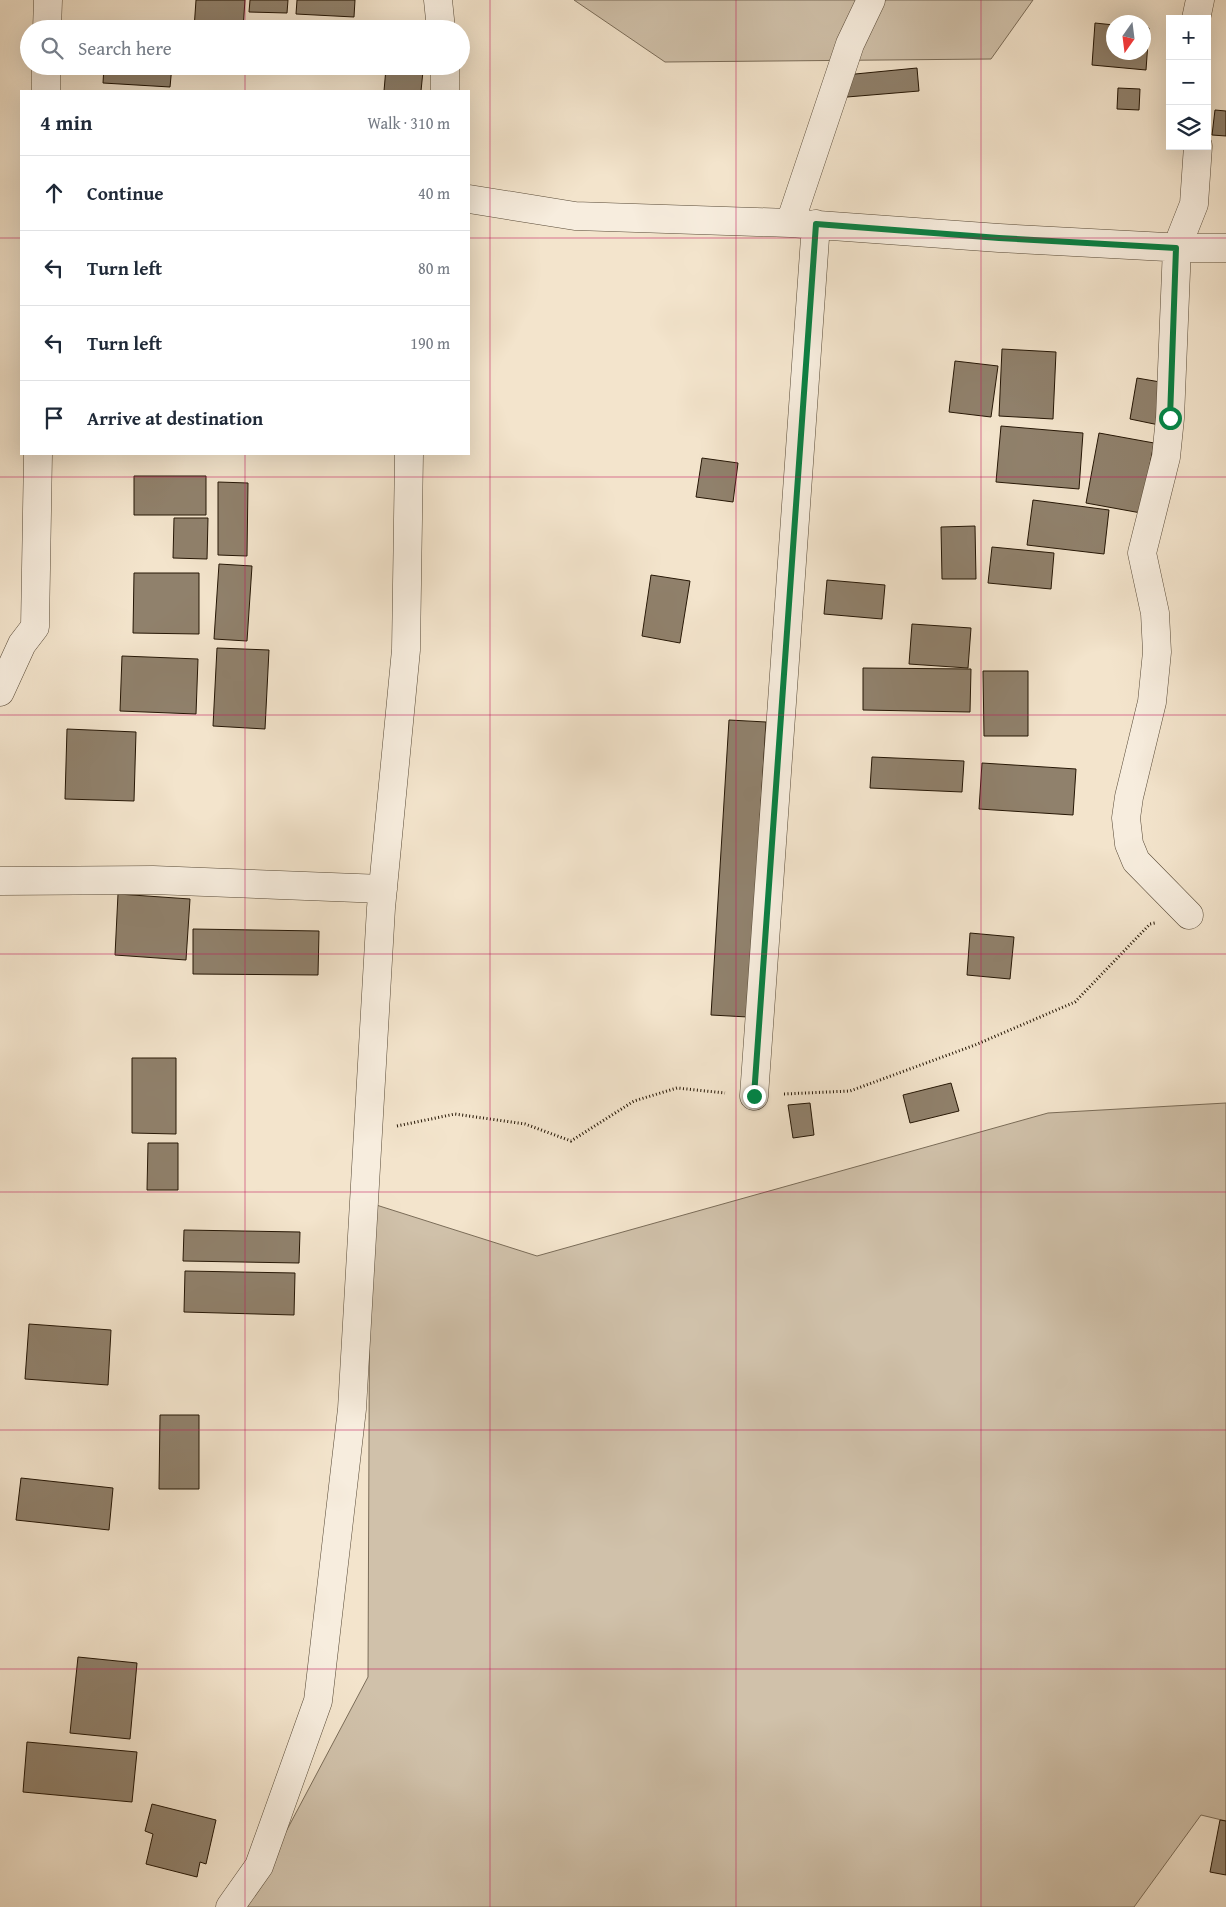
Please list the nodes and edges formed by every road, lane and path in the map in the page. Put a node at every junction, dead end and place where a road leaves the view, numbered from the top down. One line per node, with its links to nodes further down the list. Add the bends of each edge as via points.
1 (48, 0): 6 (street)
2 (438, 0): 7 (street)
3 (871, 0): 14 (street, via 850,44)
4 (1200, 0): 5 (street)
5 (1197, 15)
6 (47, 20)
7 (440, 20)
8 (46, 75): 10 (street)
9 (445, 75): 11 (street)
10 (46, 90)
11 (445, 90)
12 (1198, 150): 15 (street, via 1194,204)
13 (470, 199): 14 (street, via 575,216)
14 (803, 224): 15 (street); 23 (street)
15 (1176, 248): 16 (street); 22 (street, via 1166,457 1142,553 1155,613 1157,652 1152,702 1126,818 1129,844 1136,861)
16 (1226, 248)
17 (38, 455): 19 (street, via 35,627 22,644)
18 (409, 455): 21 (street, via 406,650)
19 (0, 692)
20 (0, 881): 21 (street, via 153,880)
21 (383, 889): 24 (street, via 352,1409 318,1701 259,1866)
22 (1189, 915)
23 (754, 1096)
24 (230, 1907)

